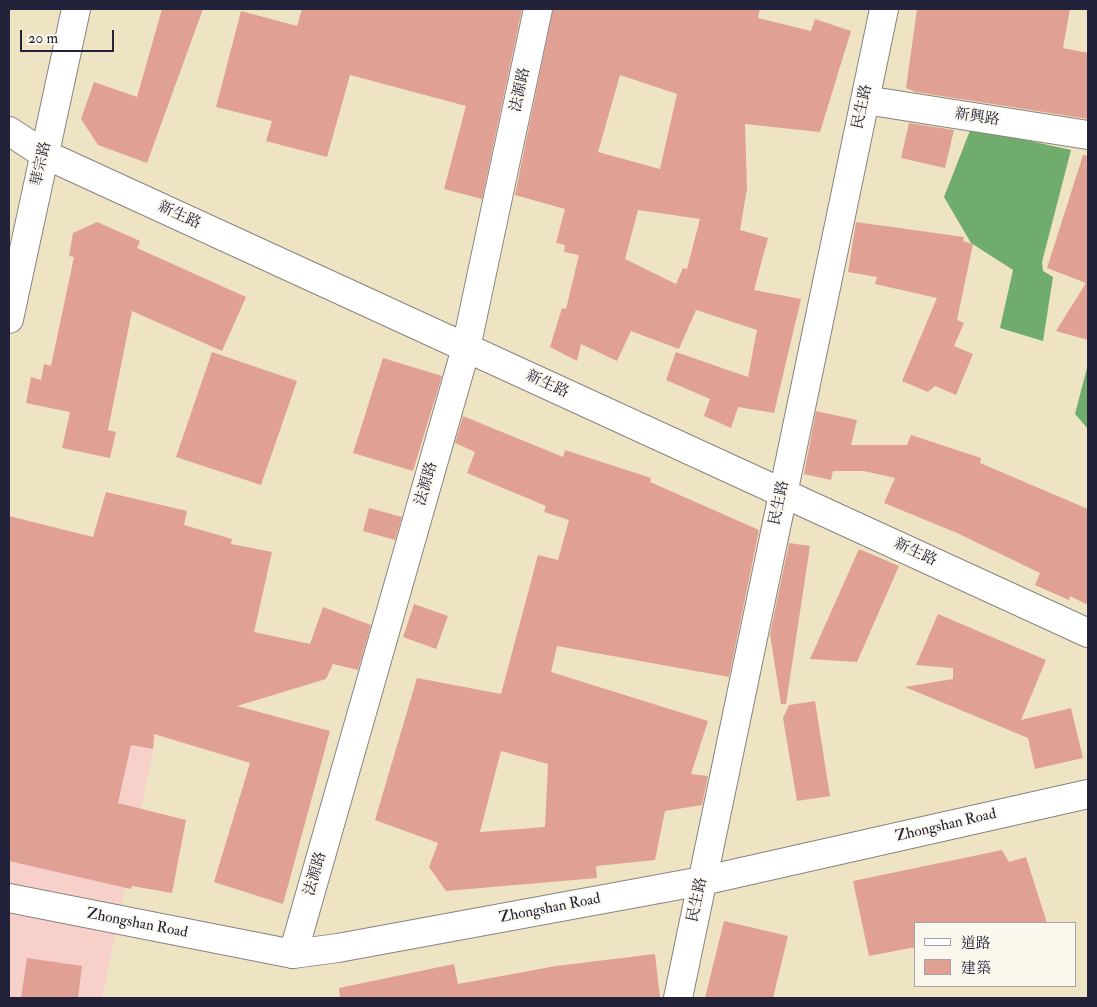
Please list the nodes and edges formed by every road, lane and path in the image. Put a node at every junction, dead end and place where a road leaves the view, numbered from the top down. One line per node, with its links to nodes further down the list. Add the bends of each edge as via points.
1 (76, 9): 7 (street, 華宗路)
2 (538, 9): 9 (street, 法源路)
3 (884, 9): 4 (street, 民生路)
4 (865, 100): 6 (street, 新興路); 10 (street, 民生路)
5 (9, 131): 7 (street, 新生路)
6 (1088, 135)
7 (44, 154): 8 (street, 華宗路); 9 (street, 新生路)
8 (9, 319)
9 (466, 348): 10 (street, 新生路); 15 (street, 法源路)
10 (782, 492): 11 (street, 新生路); 13 (street, 民生路)
11 (1088, 632)
12 (1088, 794): 13 (street, Zhongshan Road)
13 (702, 881): 15 (street, Zhongshan Road); 16 (street, 民生路)
14 (9, 898): 15 (street, Zhongshan Road)
15 (293, 954)
16 (678, 998)

